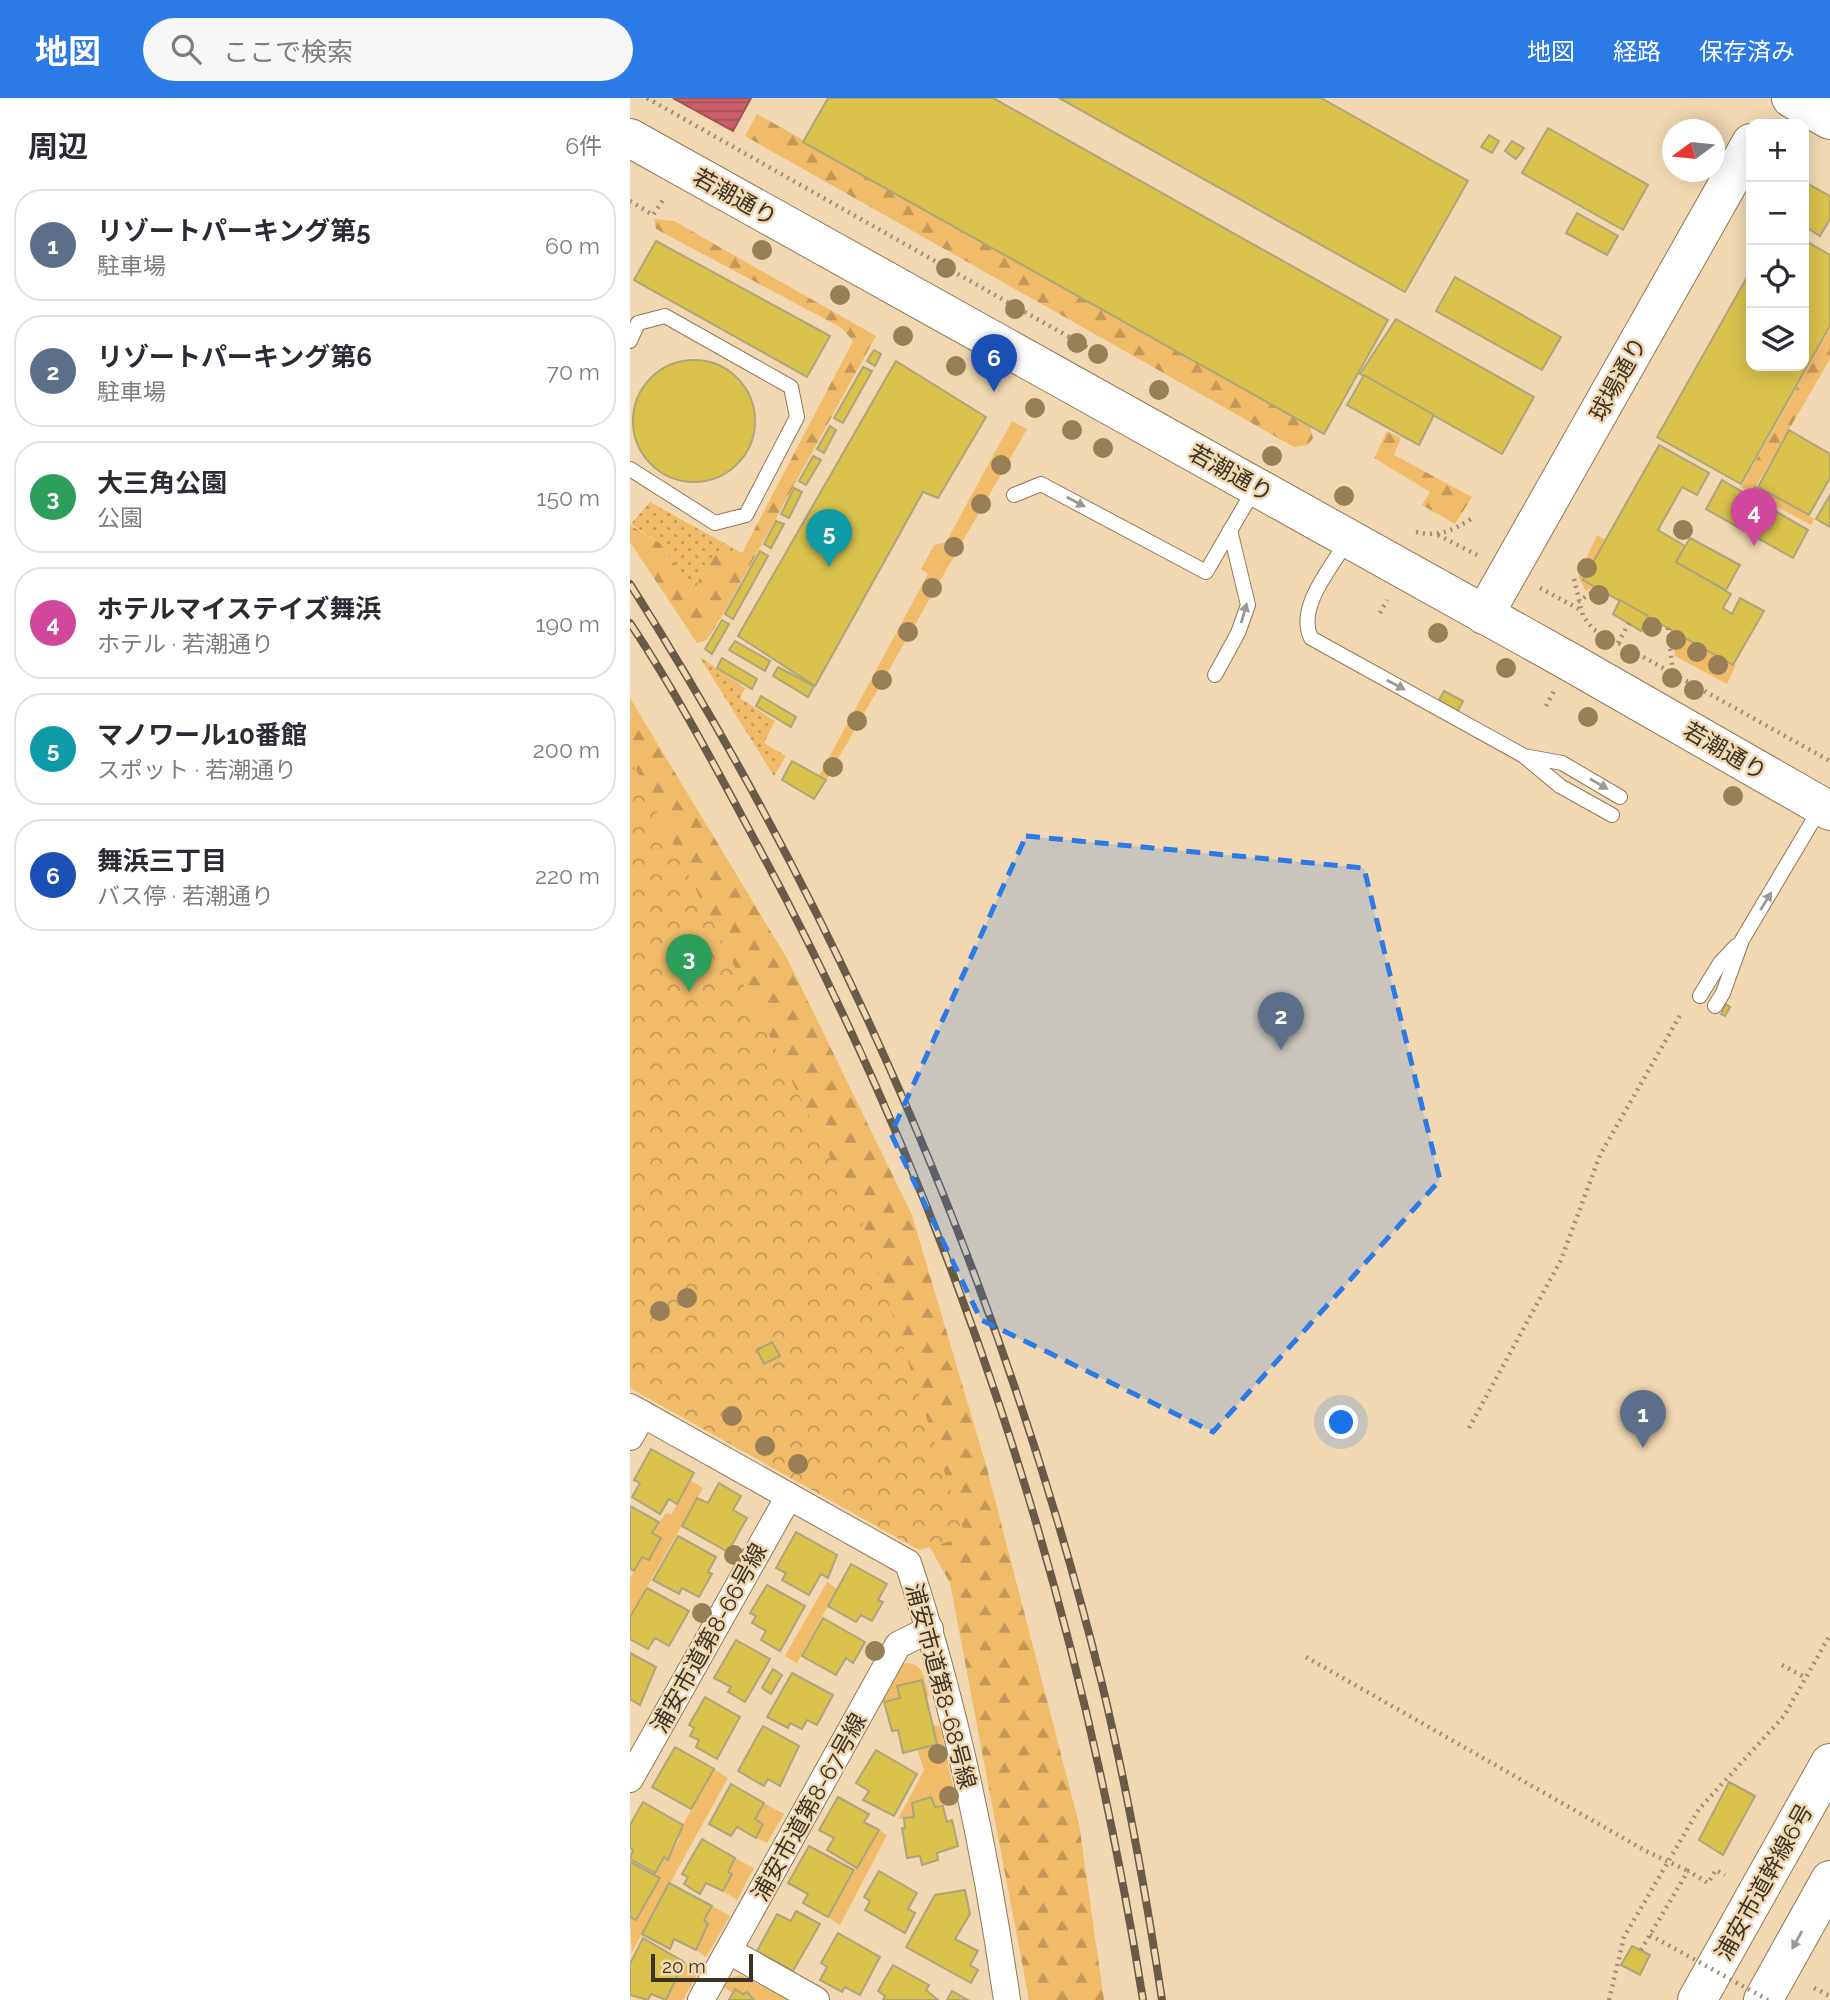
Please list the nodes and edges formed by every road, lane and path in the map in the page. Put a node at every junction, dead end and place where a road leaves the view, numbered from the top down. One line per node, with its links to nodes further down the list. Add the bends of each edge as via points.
1 (647, 98): 9 (path)
2 (1777, 98): 4 (main road)
3 (1791, 98): 5 (main road)
4 (1765, 119)
5 (1830, 120)
6 (634, 149): 11 (main road, 若潮通り)
7 (1746, 152): 20 (main road, 球場通り)
8 (630, 341): 10 (lane, via 638,323 665,316 791,387 797,417 746,514 715,523)
9 (1094, 352)
10 (630, 469)
11 (1255, 486): 14 (lane); 16 (main road, 若潮通り)
12 (1014, 495): 14 (lane, one-way to 14, via 1041,484 1206,572)
13 (1471, 519): 15 (path, via 1432,536)
14 (1230, 530): 25 (lane, one-way to 14, via 1248,605)
15 (1411, 531)
16 (1348, 540): 20 (main road, 若潮通り); 26 (lane, one-way to 26, via 1311,603 1307,618 1311,638)
17 (1574, 579): 19 (path)
18 (1598, 588): 19 (path)
19 (1578, 603): 23 (path, via 1592,629)
20 (1484, 615): 29 (main road, 若潮通り)
21 (1629, 623): 23 (path)
22 (1668, 628): 24 (path)
23 (1618, 643): 24 (path)
24 (1673, 674): 27 (path)
25 (1215, 675)
26 (1524, 757): 28 (lane, one-way to 28, via 1562,763); 30 (lane, via 1560,786)
27 (1830, 761)
28 (1620, 797)
29 (1826, 808): 31 (lane, one-way to 29)
30 (1612, 815)
31 (1742, 940): 32 (lane); 33 (lane)
32 (1694, 999): 35 (path, via 1600,1155 1561,1260)
33 (1715, 1006)
34 (636, 1410): 36 (street); 37 (street, 浦安市道第8-68号線)
35 (1469, 1428)
36 (630, 1437)
37 (789, 1496): 38 (street, 浦安市道第8-68号線, via 908,1563); 44 (street, 浦安市道第8-66号線)
38 (930, 1629): 51 (street, 浦安市道第8-67号線, via 898,1645); 56 (street, 浦安市道第8-68号線, via 985,1868)
39 (1830, 1635): 42 (path)
40 (1306, 1657): 45 (path)
41 (1782, 1665): 42 (path)
42 (1806, 1678): 45 (path, via 1784,1716 1699,1809)
43 (1830, 1763): 58 (main road, 浦安市道幹線6号)
44 (630, 1779)
45 (1668, 1862): 46 (path); 57 (path, via 1623,1937)
46 (1688, 1871): 47 (path, via 1708,1882 1716,1870); 49 (path)
47 (1726, 1876)
48 (1830, 1880): 59 (main road, one-way to 59)
49 (1650, 1935): 50 (path); 60 (path, bridge)
50 (1641, 1950)
51 (729, 1951): 54 (street, 浦安市道第8-67号線); 55 (street)
52 (1814, 1988): 53 (path)
53 (1829, 1995)
54 (701, 2000)
55 (816, 2000)
56 (1007, 2000)
57 (1609, 2000)
58 (1697, 2000)
59 (1763, 2000)
60 (1768, 2000)

